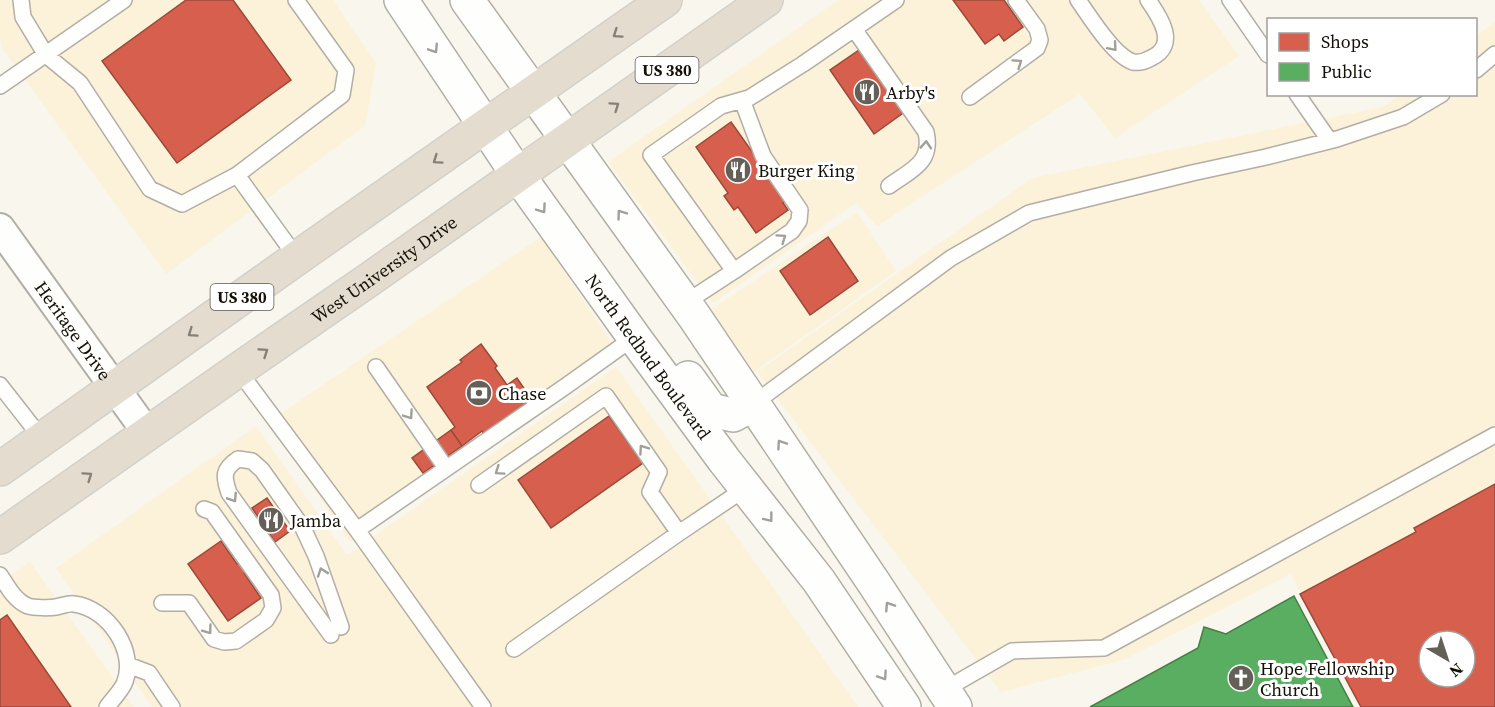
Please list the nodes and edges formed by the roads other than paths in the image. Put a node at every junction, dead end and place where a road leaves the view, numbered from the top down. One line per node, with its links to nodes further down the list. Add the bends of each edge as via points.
1 (21, 0): 16 (lane, via 23,17)
2 (124, 0): 16 (lane)
3 (296, 0): 27 (lane, via 346,70 342,95)
4 (401, 0): 24 (street, North Redbud Boulevard, one-way to 24)
5 (467, 0): 19 (street)
6 (665, 0): 19 (highway, US 380, one-way to 19)
7 (766, 0): 25 (highway, West University Drive / US 380, one-way to 7)
8 (896, 0): 13 (lane)
9 (1016, 0): 22 (lane, one-way to 9, via 1037,48 1040,40 1036,29)
10 (1078, 0): 11 (lane, one-way to 11, via 1118,54 1134,62 1157,55 1164,45 1166,30)
11 (1148, 0)
12 (1230, 0): 14 (lane)
13 (854, 29): 23 (lane); 29 (lane, one-way to 13, via 920,164 929,144 927,132)
14 (1267, 52)
15 (1495, 54): 17 (lane)
16 (46, 55): 18 (lane); 27 (lane, via 80,83 150,189 182,204)
17 (1477, 69)
18 (0, 86)
19 (533, 93): 24 (highway, US 380); 25 (street)
20 (1298, 96): 26 (lane)
21 (1439, 96): 26 (lane, via 1403,117)
22 (970, 97)
23 (742, 100): 32 (lane, one-way to 23, via 792,231 800,210 763,156); 32 (lane, via 721,106 651,155)
24 (485, 126): 28 (street, North Redbud Boulevard); 31 (highway, US 380, one-way to 31)
25 (567, 140): 28 (highway, West University Drive / US 380); 33 (street, one-way to 25)
26 (1329, 141): 39 (lane, via 1029,213 951,258)
27 (237, 175): 31 (lane)
28 (518, 175): 34 (street, North Redbud Boulevard, one-way to 34, via 605,298); 36 (highway, West University Drive / US 380, one-way to 28)
29 (889, 186)
30 (0, 228): 38 (street, Heritage Drive)
31 (297, 258): 38 (highway, US 380, one-way to 38)
32 (734, 271): 33 (lane)
33 (685, 303): 39 (street)
34 (640, 333): 39 (street, via 662,341 711,410 733,415); 43 (lane); 46 (street, North Redbud Boulevard)
35 (376, 367): 43 (lane, one-way to 43)
36 (238, 370): 40 (highway, West University Drive / US 380); 48 (lane)
37 (0, 385): 42 (lane)
38 (116, 387): 40 (street, Heritage Drive); 42 (highway, US 380)
39 (753, 404): 56 (street, one-way to 39)
40 (148, 434): 50 (highway, West University Drive / US 380, one-way to 40)
41 (1495, 435): 56 (lane, via 1104,648 1012,651)
42 (43, 440): 44 (highway, US 380)
43 (446, 468): 48 (lane)
44 (0, 469)
45 (479, 485): 49 (lane, one-way to 45, via 650,492 659,472 606,396)
46 (746, 488): 49 (lane); 60 (street, North Redbud Boulevard, one-way to 60, via 819,581)
47 (204, 509): 52 (lane, one-way to 47, via 189,603 214,639 224,642 236,641 266,620 273,609 271,595 212,512)
48 (357, 530): 59 (lane)
49 (679, 533): 54 (lane)
50 (0, 537)
51 (0, 575): 55 (lane, via 15,597 28,606 73,603 95,611 124,645)
52 (162, 603)
53 (336, 631): 53 (lane, one-way to 53, via 316,556 303,528 262,470 252,461 238,459 227,466 224,480 229,493)
54 (514, 650)
55 (128, 665): 57 (lane, via 124,685); 58 (lane, via 149,673)
56 (950, 699): 61 (street)
57 (107, 707)
58 (172, 707)
59 (483, 707)
60 (904, 707)
61 (915, 707)

